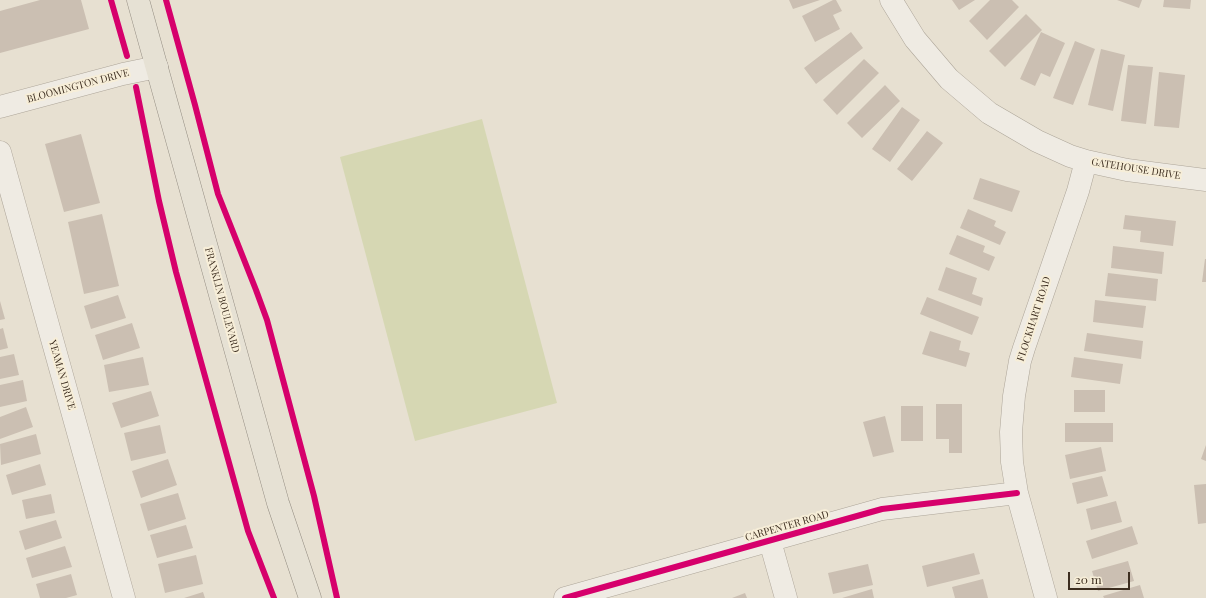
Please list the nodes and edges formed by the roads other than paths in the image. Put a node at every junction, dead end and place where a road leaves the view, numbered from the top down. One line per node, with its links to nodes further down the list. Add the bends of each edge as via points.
1 (138, 0): 3 (main road, FRANKLIN BOULEVARD)
2 (891, 0): 6 (street, GATEHOUSE DRIVE, via 915,38 949,79 989,113 1037,141)
3 (157, 67): 4 (street, BLOOMINGTON DRIVE); 11 (main road, FRANKLIN BOULEVARD, via 278,503)
4 (0, 107)
5 (0, 152): 10 (street, YEAMAN DRIVE)
6 (1086, 161): 7 (street, GATEHOUSE DRIVE, via 1127,170); 8 (street, FLOCKHART ROAD, via 1020,361 1011,432)
7 (1206, 180)
8 (1017, 493): 9 (street, CARPENTER ROAD, via 882,509); 14 (street, FLOCKHART ROAD)
9 (770, 541): 12 (street, CARPENTER ROAD); 13 (street)
10 (124, 598)
11 (310, 598)
12 (565, 598)
13 (786, 598)
14 (1046, 598)

